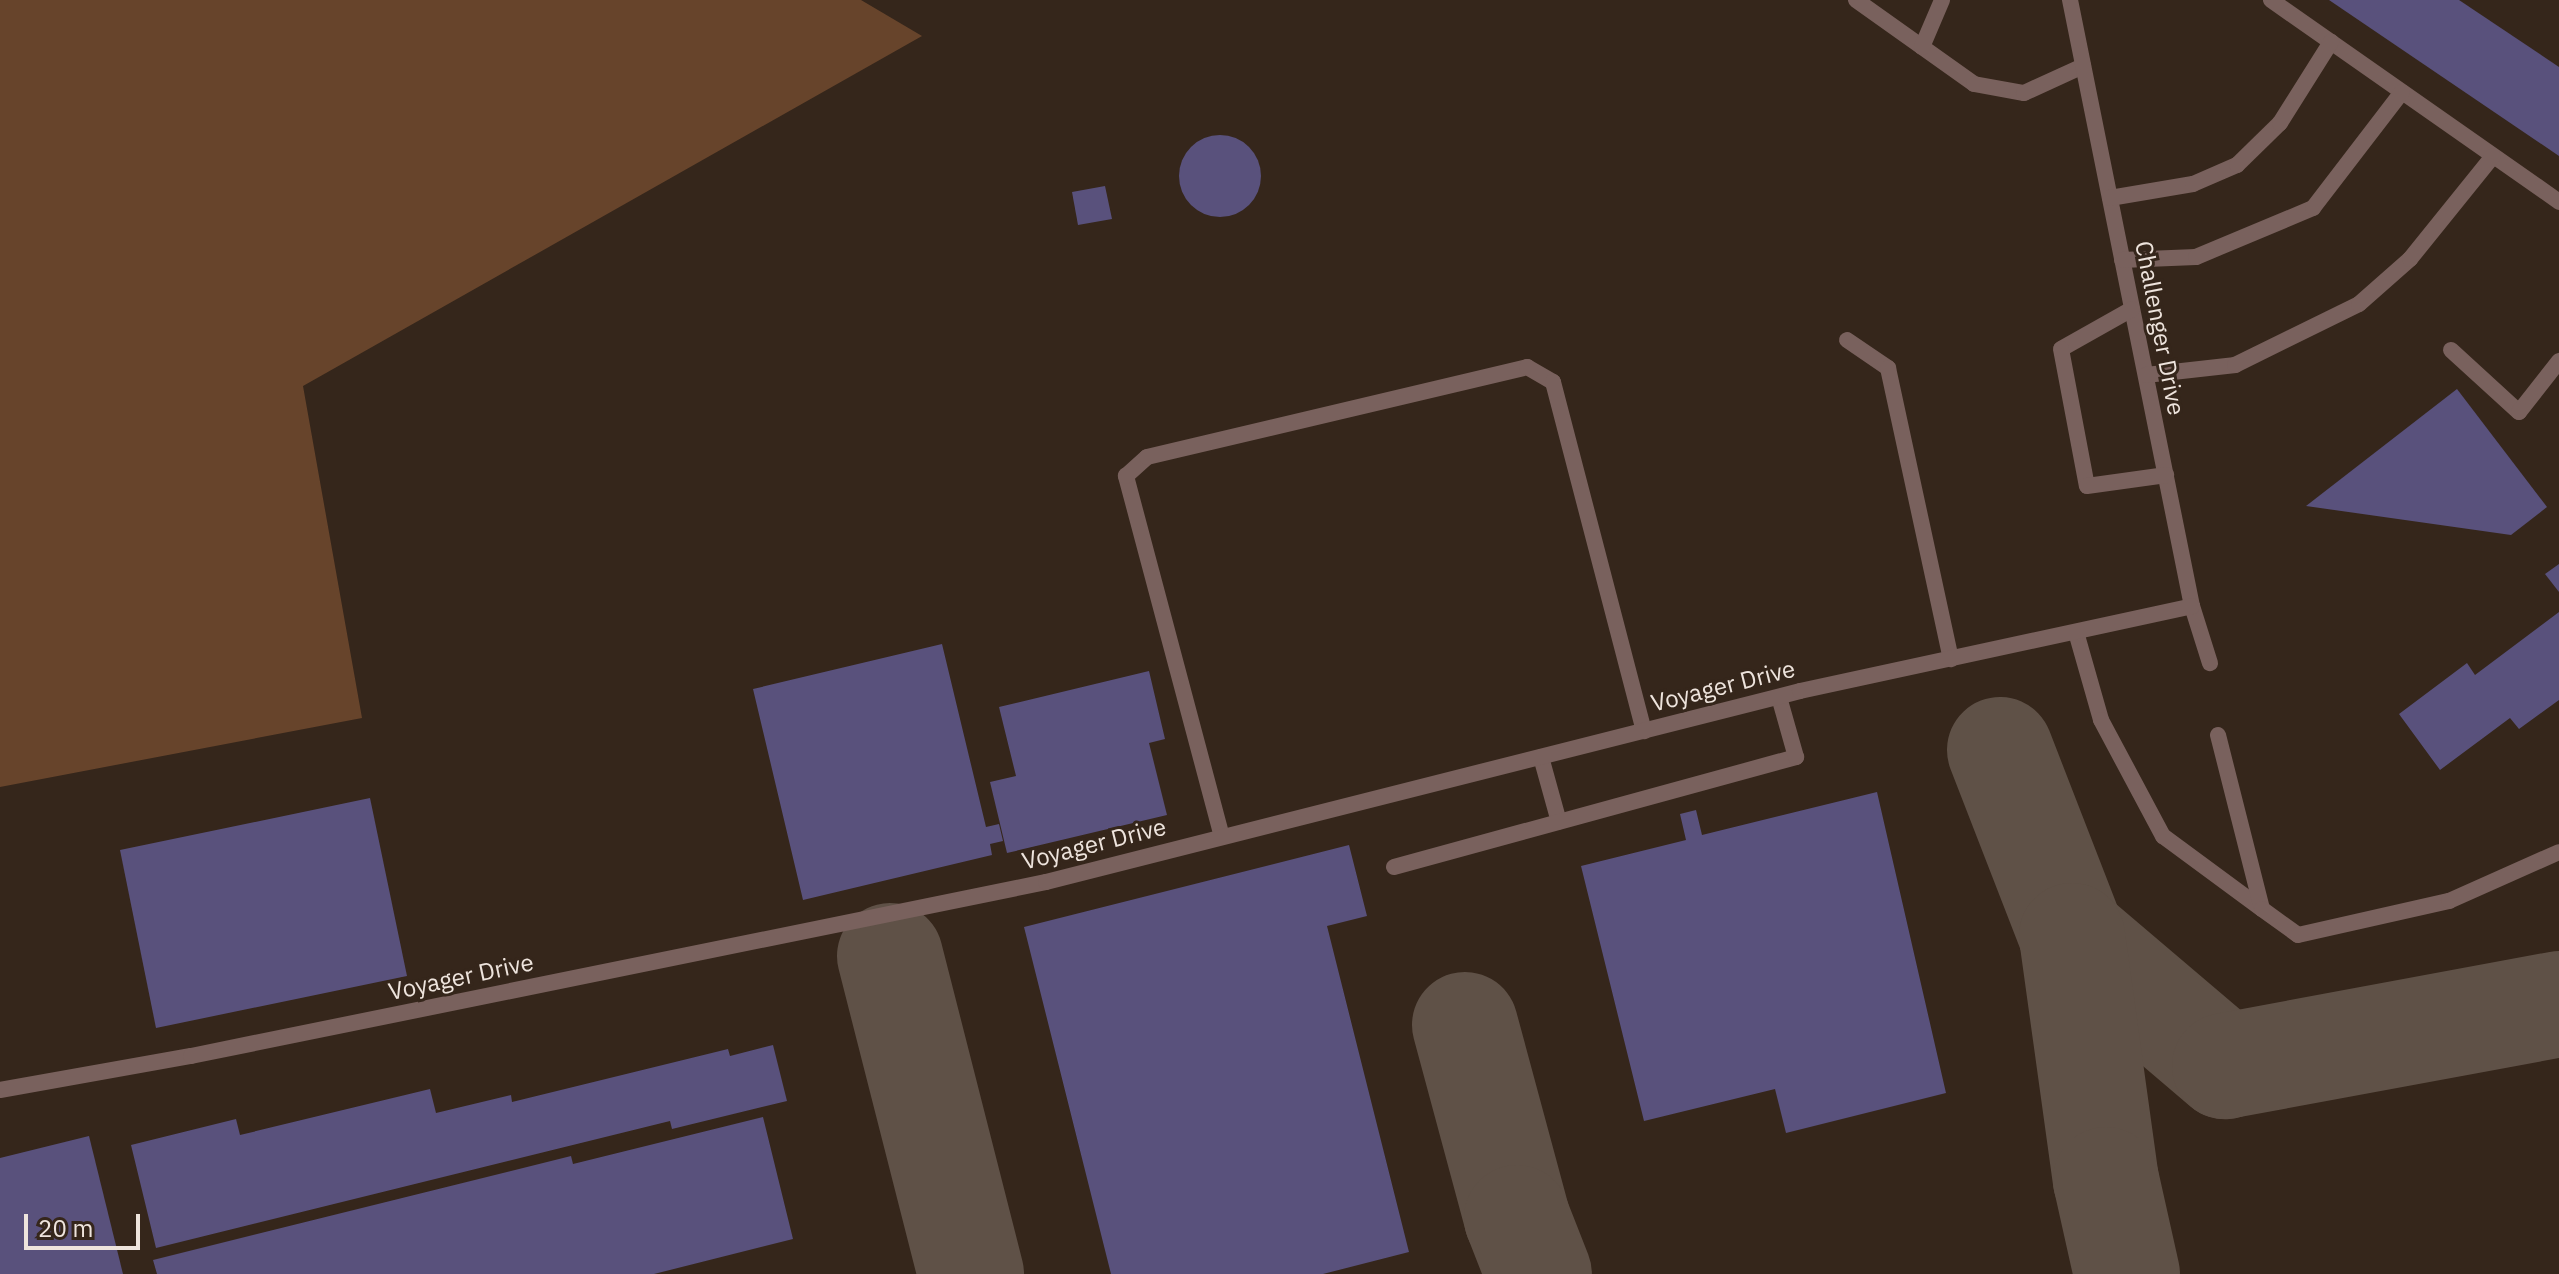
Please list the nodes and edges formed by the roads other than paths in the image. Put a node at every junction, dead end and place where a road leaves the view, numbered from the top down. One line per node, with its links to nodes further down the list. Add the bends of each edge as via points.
1 (1856, 0): 6 (lane)
2 (1942, 0): 6 (lane)
3 (2070, 0): 7 (lane, Challenger Drive)
4 (2271, 0): 5 (lane)
5 (2331, 42): 8 (lane); 10 (lane, via 2280,123 2237,165 2193,184)
6 (1922, 47): 7 (lane, via 1974,84 2024,93)
7 (2083, 66): 10 (lane, Challenger Drive)
8 (2402, 92): 9 (lane); 12 (lane, via 2313,208 2196,257)
9 (2493, 156): 11 (lane); 17 (lane, via 2410,259 2359,304 2235,365)
10 (2110, 198): 12 (lane, Challenger Drive)
11 (2559, 202)
12 (2122, 260): 13 (lane, Challenger Drive)
13 (2132, 309): 17 (lane, Challenger Drive); 18 (lane, via 2061,349 2087,486)
14 (1847, 340): 21 (lane, via 1888,368)
15 (2451, 350): 16 (lane, via 2519,412)
16 (2559, 361)
17 (2146, 375): 18 (lane, Challenger Drive)
18 (2166, 475): 19 (lane, Challenger Drive)
19 (2192, 606): 20 (lane, Voyager Drive); 22 (lane, Challenger Drive)
20 (2076, 632): 21 (lane, Voyager Drive); 31 (lane, via 2101,720 2163,836)
21 (1951, 659): 23 (lane, Voyager Drive)
22 (2210, 663)
23 (1779, 697): 24 (lane, Voyager Drive); 27 (lane, via 1796,757)
24 (1644, 731): 26 (lane, Voyager Drive); 28 (lane, via 1553,382 1527,367 1147,457 1126,476)
25 (2218, 735): 31 (lane)
26 (1541, 757): 27 (lane); 28 (lane, Voyager Drive)
27 (1559, 822): 30 (lane)
28 (1222, 837): 32 (lane, Voyager Drive, via 1046,882 207,1053)
29 (2559, 852): 31 (lane, via 2449,901 2298,935)
30 (1394, 867)
31 (2262, 909)
32 (0, 1090)

